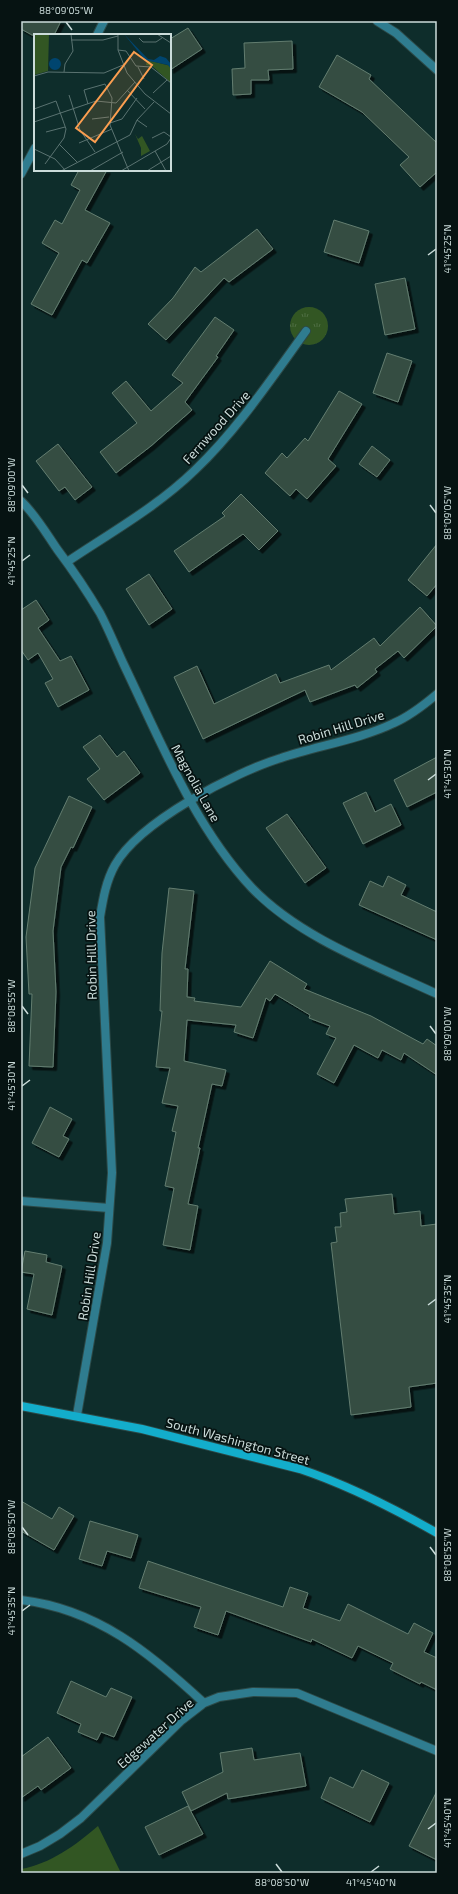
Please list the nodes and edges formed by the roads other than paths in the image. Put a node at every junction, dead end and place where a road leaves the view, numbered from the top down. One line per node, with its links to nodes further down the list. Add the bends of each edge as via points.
1 (104, 21): 3 (street)
2 (377, 21): 4 (street, via 396,33)
3 (97, 34)
4 (437, 70)
5 (34, 150): 6 (street)
6 (21, 174)
7 (306, 331): 9 (street, Fernwood Drive, via 257,399 194,472 158,501)
8 (21, 500): 9 (street, Magnolia Lane)
9 (67, 562): 11 (street, Magnolia Lane, via 100,613)
10 (437, 694): 11 (street, Robin Hill Drive, via 395,723 280,758 224,782)
11 (191, 801): 12 (street, Magnolia Lane, via 231,863 252,888 274,907 297,924 342,949); 14 (street, Robin Hill Drive, via 135,839 116,864 103,899 100,917 112,1166)
12 (437, 994)
13 (21, 1200): 14 (street)
14 (110, 1208): 16 (street, Robin Hill Drive, via 107,1243)
15 (21, 1406): 16 (main road, South Washington Street)
16 (77, 1416): 17 (main road, South Washington Street, via 246,1454 321,1476 377,1500)
17 (437, 1533)
18 (21, 1600): 19 (street, via 84,1616 109,1628 165,1668)
19 (204, 1704): 20 (street, Edgewater Drive, via 219,1697 253,1692 297,1693); 21 (street, Edgewater Drive, via 182,1720 81,1818 40,1846)
20 (437, 1751)
21 (21, 1854)

